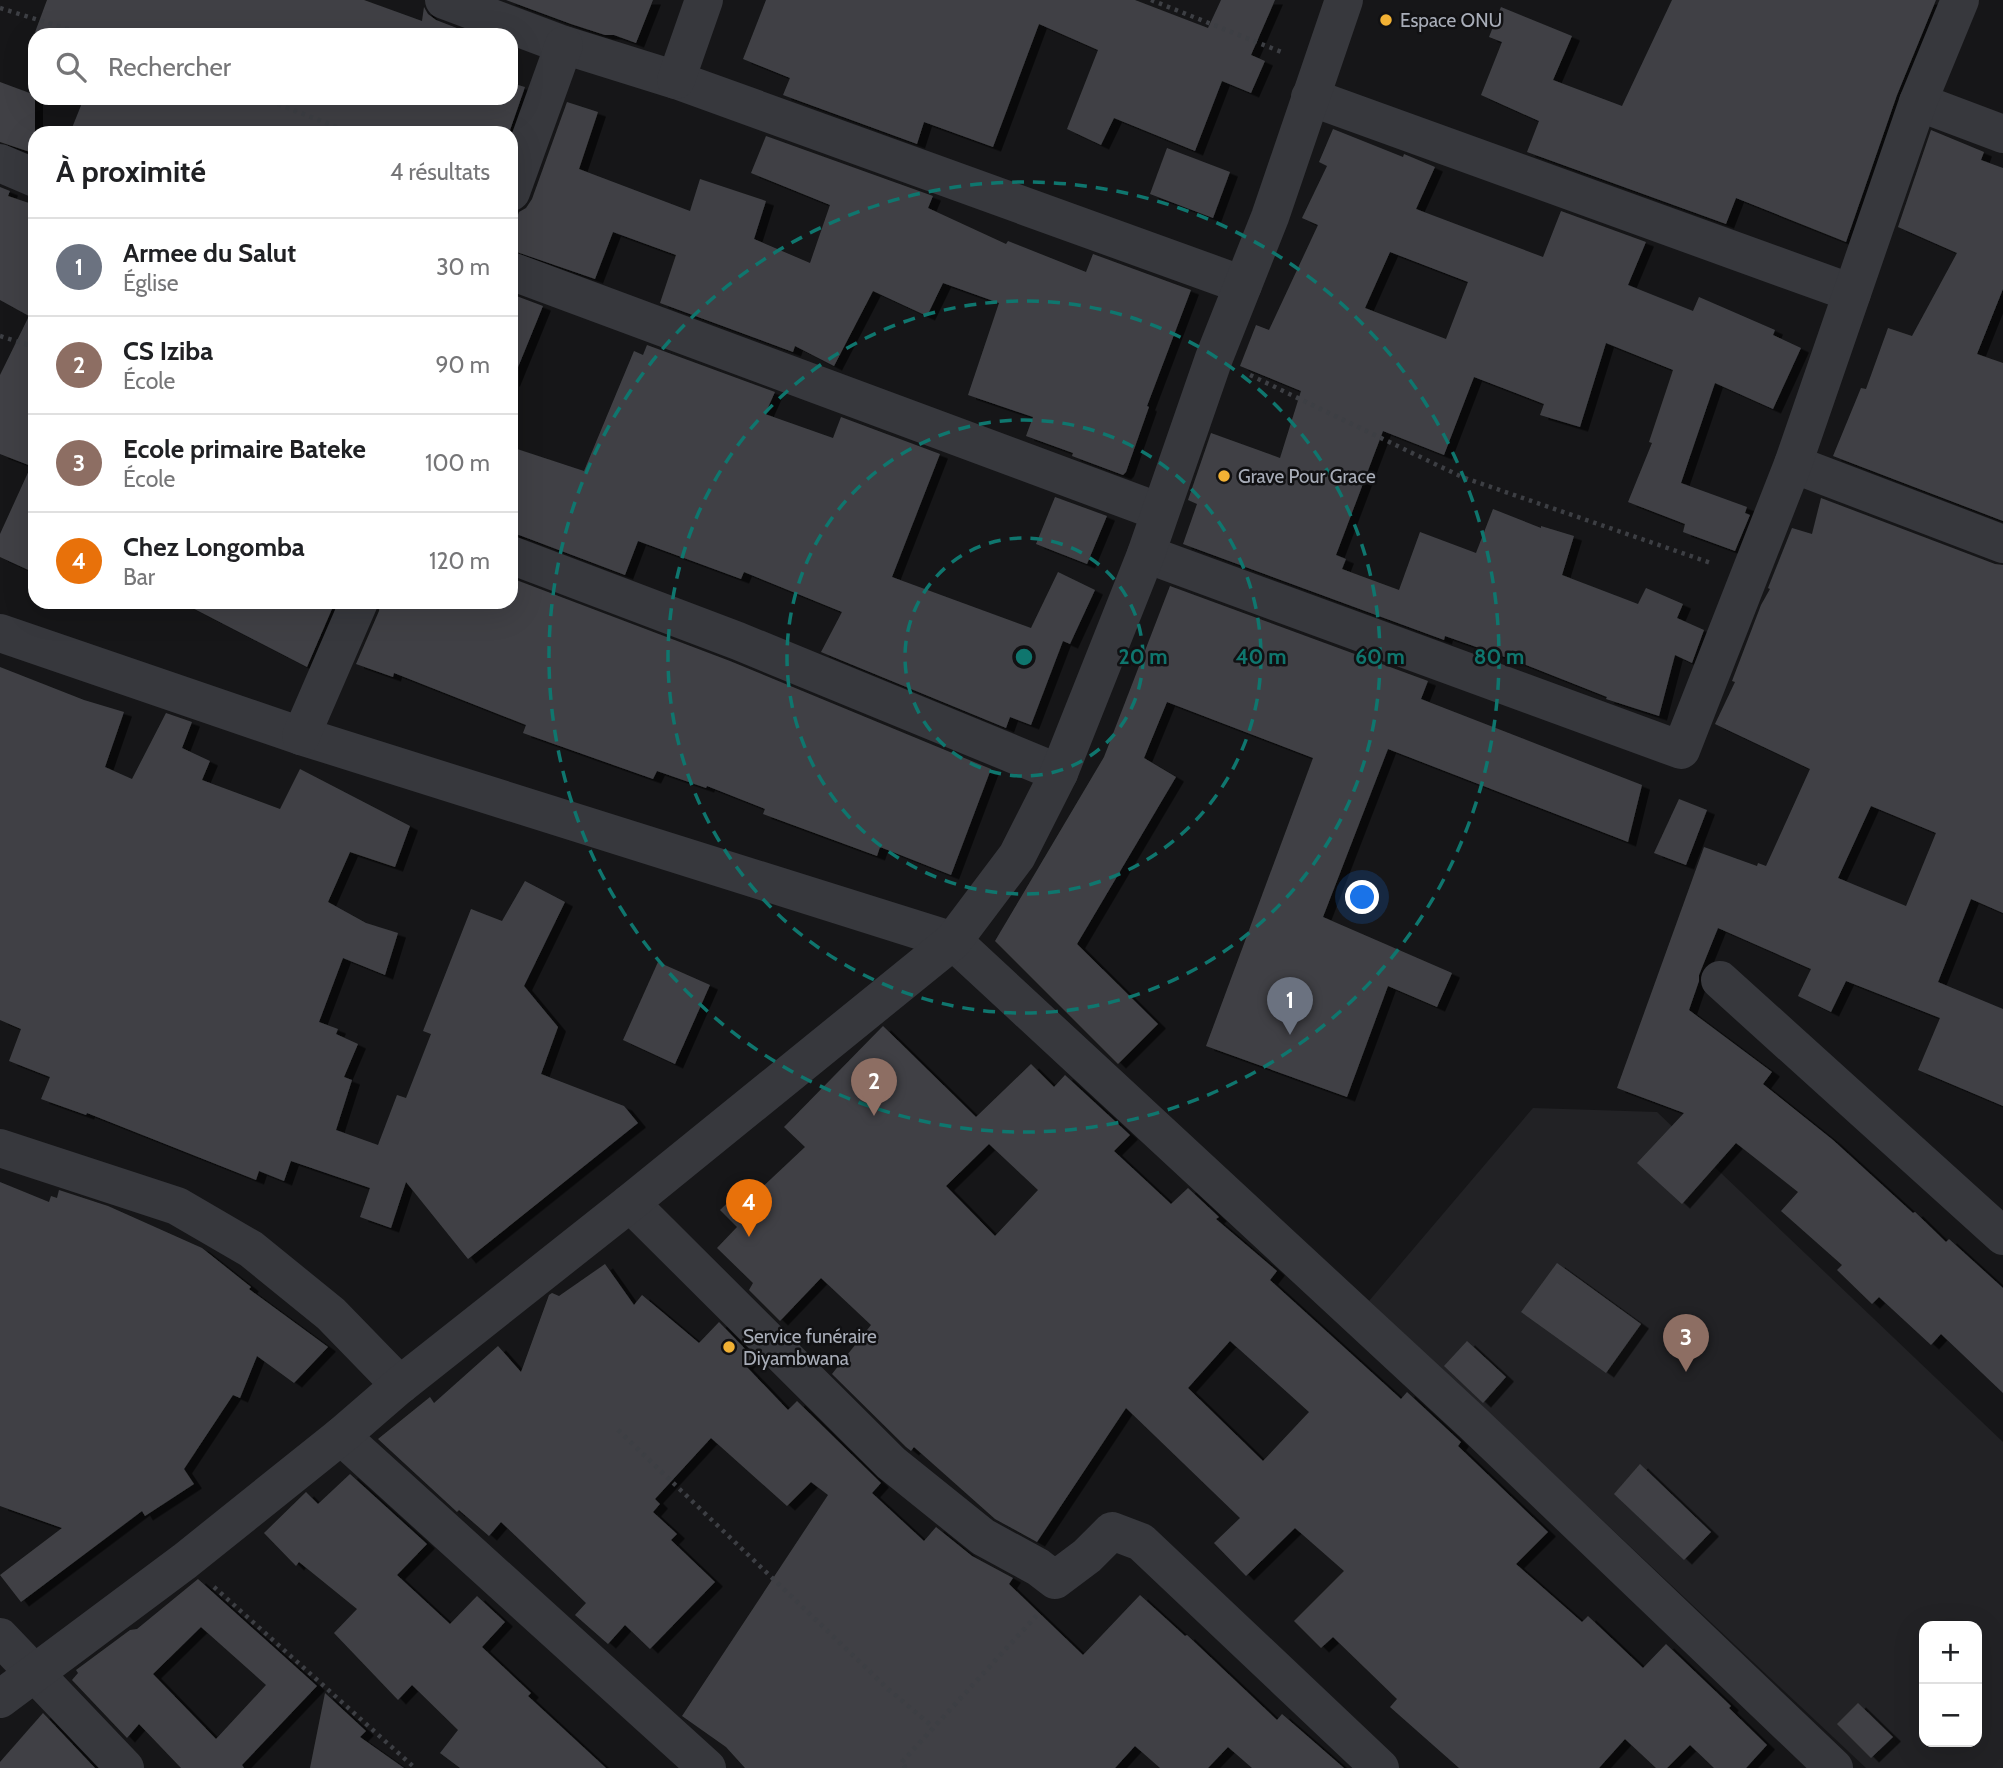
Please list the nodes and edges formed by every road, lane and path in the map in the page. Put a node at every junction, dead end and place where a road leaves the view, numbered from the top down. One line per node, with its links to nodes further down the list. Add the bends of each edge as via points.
1 (444, 0): 8 (street)
2 (704, 0): 9 (street)
3 (1151, 0): 10 (path)
4 (1344, 0): 10 (street)
5 (1960, 0): 11 (street)
6 (0, 8): 7 (path)
7 (64, 28)
8 (564, 45): 9 (street); 16 (street)
9 (676, 80): 19 (street)
10 (1315, 82): 19 (street); 20 (street)
11 (1919, 102): 14 (street); 20 (street)
12 (280, 105): 13 (path)
13 (334, 126)
14 (2003, 134)
15 (0, 163): 17 (street)
16 (518, 173)
17 (28, 175)
18 (518, 274): 25 (street)
19 (1243, 285): 23 (street)
20 (1852, 293): 24 (street)
21 (0, 336): 22 (path)
22 (28, 345)
23 (1214, 358): 25 (street); 29 (path, via 1462,477)
24 (1793, 464): 26 (street); 29 (street)
25 (1160, 512): 27 (street)
26 (2003, 544)
27 (1146, 554): 29 (street, via 1681,750); 33 (street)
28 (518, 558): 33 (street, via 738,641)
29 (1748, 577)
30 (356, 609): 32 (street)
31 (0, 632): 32 (street)
32 (302, 736): 34 (street)
33 (1059, 773): 34 (street, via 1017,856)
34 (953, 941): 37 (street); 53 (street, via 1473,1423)
35 (1720, 980): 38 (street)
36 (0, 1148): 39 (street, via 177,1206 251,1249 331,1314)
37 (631, 1203): 39 (street); 43 (street, via 891,1463 983,1537)
38 (2003, 1236)
39 (400, 1385): 41 (street)
40 (618, 1430): 47 (path)
41 (341, 1436): 42 (street); 50 (street)
42 (185, 1561): 45 (street); 49 (path)
43 (1055, 1580): 47 (path, via 1057,1594); 52 (street, via 1112,1531 1141,1542)
44 (0, 1637): 45 (street)
45 (33, 1672): 46 (street); 48 (street)
46 (0, 1699)
47 (933, 1727): 51 (path, via 901,1763)
48 (125, 1768)
49 (415, 1768)
50 (707, 1768)
51 (906, 1768)
52 (1380, 1768)
53 (1834, 1768)

